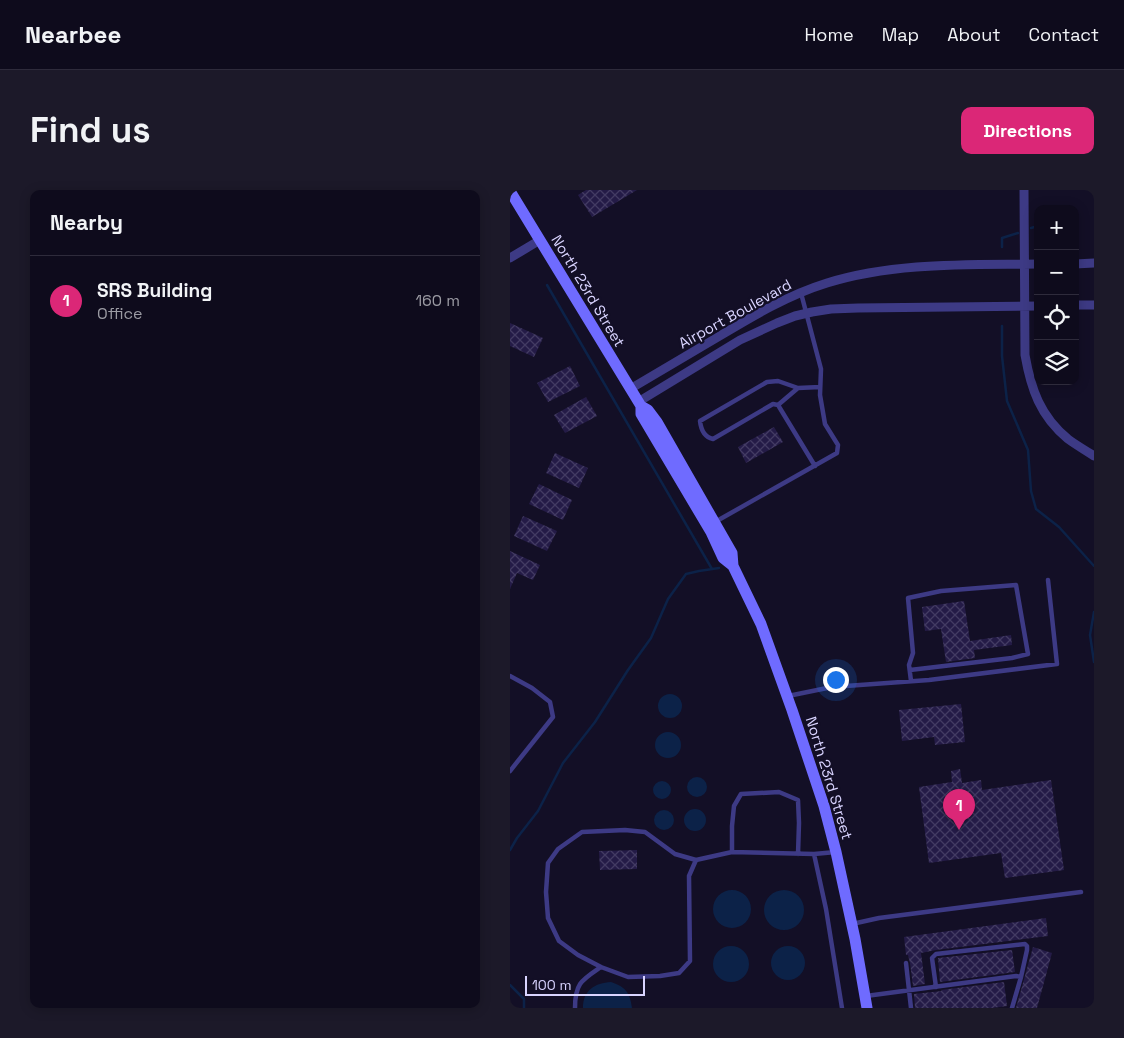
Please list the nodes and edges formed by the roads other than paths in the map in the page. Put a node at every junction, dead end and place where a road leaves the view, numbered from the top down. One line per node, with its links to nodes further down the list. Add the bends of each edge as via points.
1 (1024, 190): 6 (street)
2 (510, 191): 3 (main road, North 23rd Street)
3 (540, 240): 4 (street); 19 (main road, North 23rd Street)
4 (510, 258)
5 (1094, 263): 8 (street)
6 (1025, 264): 7 (street, Airport Boulevard); 9 (street, Airport Boulevard, via 888,270 844,278); 12 (street)
7 (1034, 264)
8 (1079, 264)
9 (801, 293): 14 (lane); 19 (street, Airport Boulevard, via 757,314)
10 (1079, 305): 11 (street)
11 (1094, 305)
12 (1025, 306): 13 (street, Airport Boulevard); 14 (street, Airport Boulevard, via 858,308); 51 (street, via 1025,355 1036,396 1052,423 1069,440)
13 (1034, 306)
14 (807, 314): 16 (lane, via 821,369); 28 (street, Airport Boulevard, via 794,316 740,340)
15 (763, 384): 17 (lane); 18 (lane, via 778,381); 20 (lane)
16 (820, 387): 18 (lane); 52 (lane, via 825,424 838,445 837,453)
17 (757, 388): 21 (lane); 22 (lane)
18 (798, 388): 30 (lane)
19 (630, 389): 28 (main road, North 23rd Street)
20 (766, 390)
21 (748, 393): 23 (lane); 24 (lane)
22 (760, 394)
23 (739, 398): 27 (lane); 29 (lane)
24 (751, 399)
25 (771, 399): 30 (lane)
26 (765, 402): 32 (lane)
27 (742, 403)
28 (640, 404): 53 (main road, North 23rd Street, via 657,422); 54 (main road, North 23rd Street, via 641,414 723,558)
29 (730, 404): 33 (lane); 34 (lane)
30 (776, 404): 32 (lane); 52 (lane)
31 (756, 408): 36 (lane)
32 (768, 408): 36 (lane)
33 (721, 409): 37 (lane); 38 (lane)
34 (733, 409)
35 (748, 412): 41 (lane)
36 (759, 413): 41 (lane)
37 (713, 414): 39 (lane); 42 (lane)
38 (724, 414)
39 (706, 418): 44 (lane); 50 (lane, via 700,421 701,429 707,438)
40 (738, 418): 45 (lane)
41 (751, 418): 45 (lane)
42 (716, 419)
43 (730, 422): 47 (lane)
44 (709, 423)
45 (741, 423): 47 (lane)
46 (721, 428): 49 (lane)
47 (733, 428): 49 (lane)
48 (714, 432): 50 (lane)
49 (724, 433): 50 (lane)
50 (717, 437)
51 (1094, 456)
52 (815, 466): 53 (lane)
53 (715, 522): 54 (main road, North 23rd Street, via 732,554)
54 (733, 566): 59 (main road, North 23rd Street, via 761,624)
55 (1048, 580): 58 (lane, via 1057,664)
56 (910, 670): 56 (lane, via 913,652 908,598 941,591 1016,585 1028,654); 58 (lane)
57 (510, 676): 60 (lane, via 550,702 553,717)
58 (911, 681): 59 (lane, via 832,687)
59 (787, 696): 62 (main road, North 23rd Street)
60 (510, 771)
61 (732, 852): 63 (lane); 63 (lane, via 734,806 741,794 779,792 798,800); 65 (lane)
62 (836, 852): 64 (lane); 67 (main road, North 23rd Street)
63 (798, 854): 64 (lane)
64 (814, 854): 75 (lane)
65 (696, 860): 69 (lane, via 689,876 690,961 679,973 660,976 628,977); 69 (lane, via 675,854 645,832 625,830 582,832 558,849 548,863 548,918 560,941)
66 (1081, 892): 67 (lane)
67 (852, 924): 73 (main road, North 23rd Street)
68 (906, 963): 72 (lane)
69 (602, 967): 74 (lane, via 582,980 575,993)
70 (1021, 977): 71 (lane); 71 (lane, via 1027,950 1025,944 936,954 932,958); 77 (lane)
71 (936, 987): 72 (lane)
72 (910, 990): 73 (lane); 76 (lane)
73 (866, 1002)
74 (575, 1008)
75 (842, 1008)
76 (911, 1008)
77 (1012, 1008)

